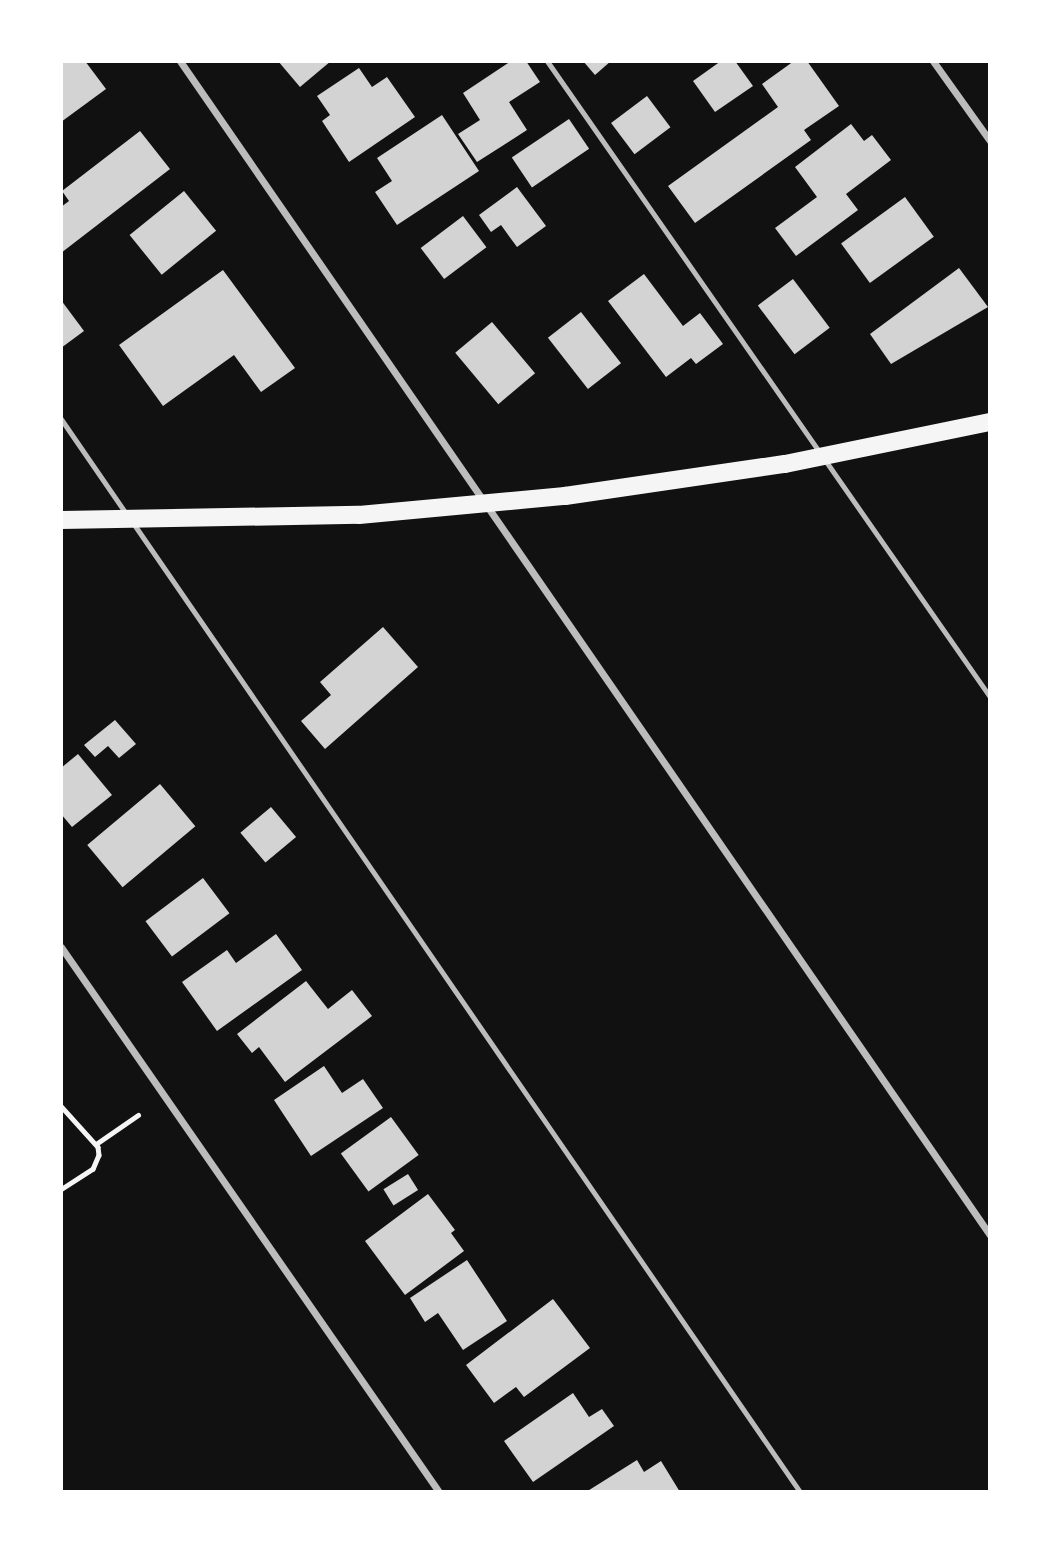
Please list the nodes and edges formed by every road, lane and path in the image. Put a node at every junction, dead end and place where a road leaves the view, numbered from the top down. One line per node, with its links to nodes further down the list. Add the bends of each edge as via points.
1 (180, 61): 8 (street)
2 (547, 61): 7 (lane)
3 (933, 61): 4 (street)
4 (990, 141)
5 (61, 419): 10 (lane)
6 (990, 422): 7 (main road)
7 (824, 457): 8 (main road, via 677,481); 11 (lane)
8 (484, 504): 10 (main road, via 359,515); 17 (street)
9 (61, 520): 10 (main road)
10 (131, 520): 19 (lane)
11 (990, 697)
12 (61, 947): 18 (street)
13 (61, 1106): 15 (path)
14 (138, 1115): 15 (path)
15 (96, 1144): 16 (path, via 99,1156 93,1169)
16 (61, 1189)
17 (990, 1235)
18 (439, 1492)
19 (800, 1492)

